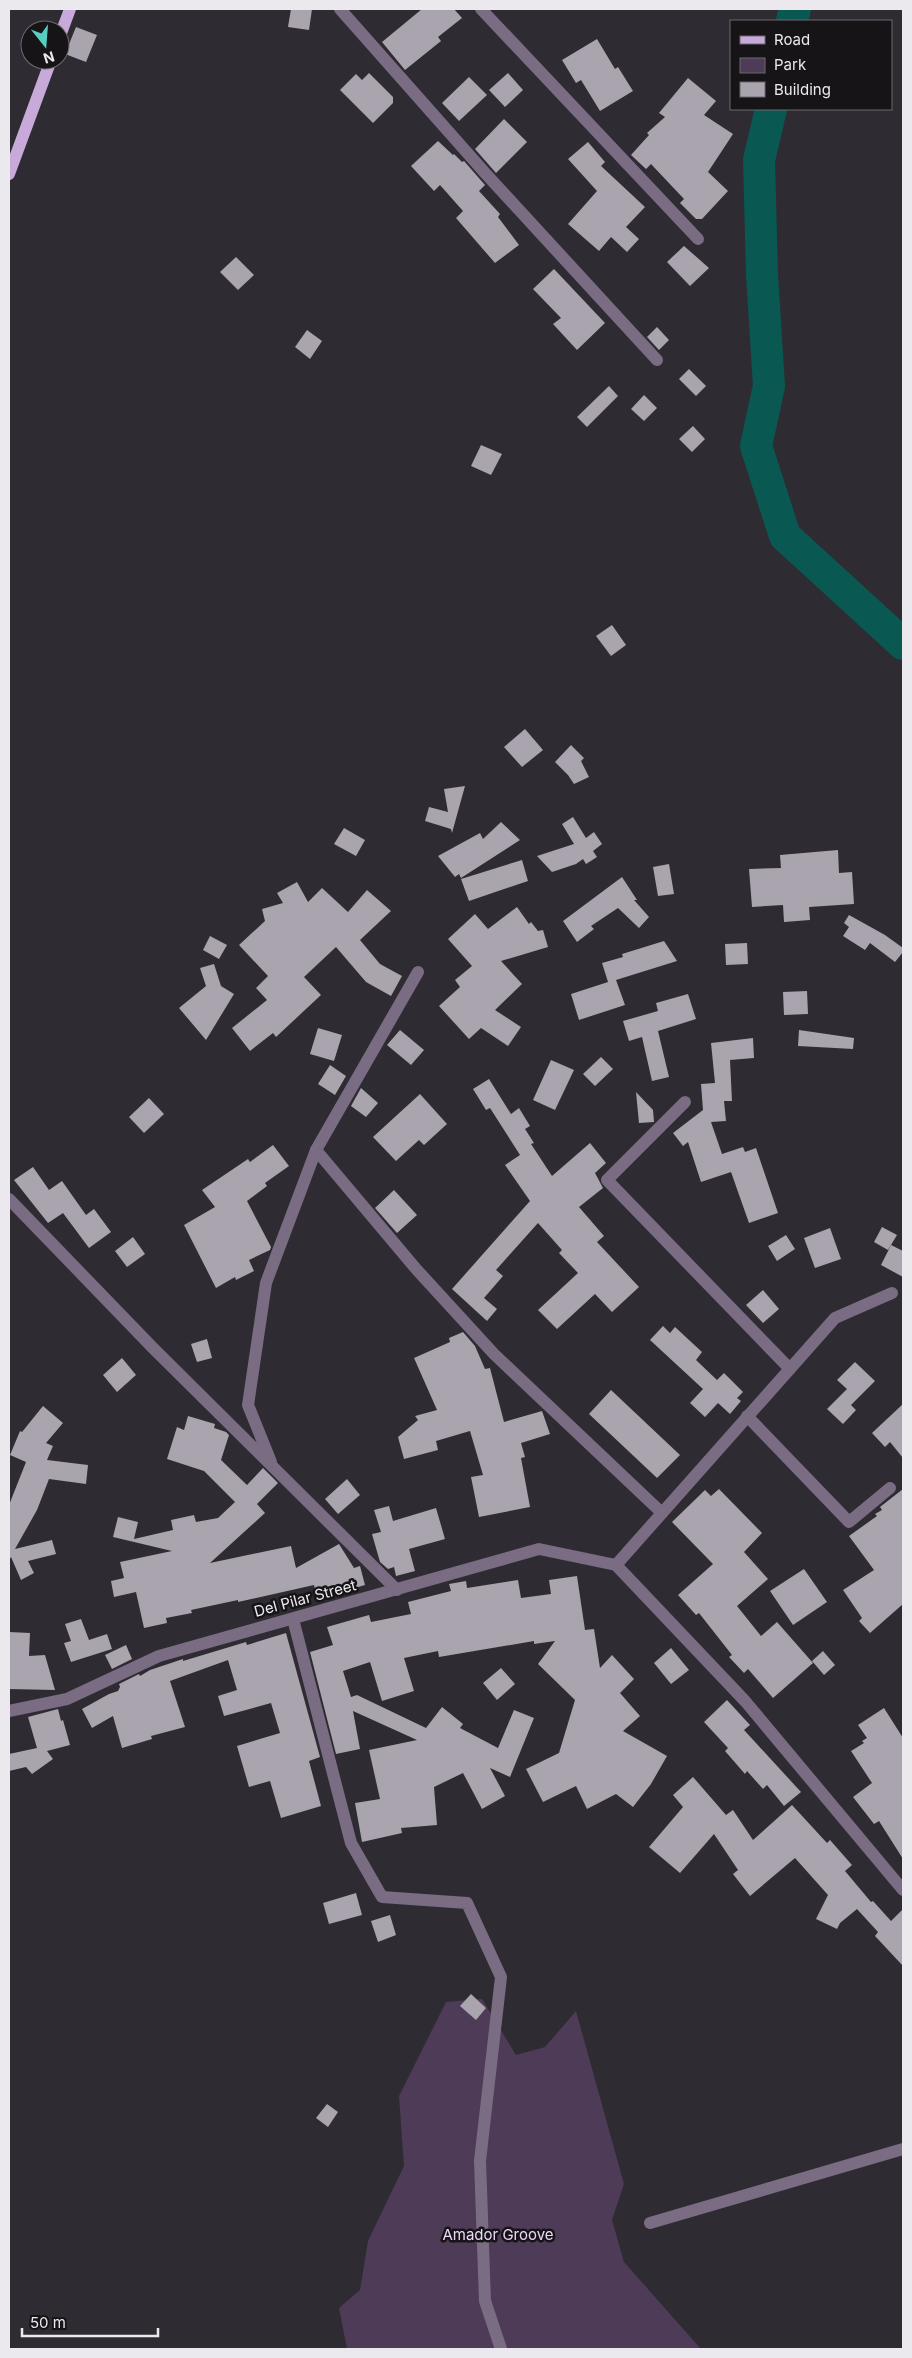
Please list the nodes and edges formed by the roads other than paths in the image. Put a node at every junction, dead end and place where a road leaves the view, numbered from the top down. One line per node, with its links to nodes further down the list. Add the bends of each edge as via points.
1 (340, 9): 6 (street, via 492,182)
2 (481, 9): 5 (street)
3 (47, 70): 4 (main road)
4 (9, 174)
5 (698, 240)
6 (656, 360)
7 (418, 972): 9 (street)
8 (685, 1102): 12 (street, via 607,1180)
9 (316, 1150): 14 (street, via 266,1283 248,1405); 16 (street, via 416,1270 494,1354)
10 (9, 1199): 14 (street, via 139,1335)
11 (892, 1293): 12 (street, via 835,1318)
12 (790, 1369): 13 (street)
13 (748, 1416): 15 (street, via 849,1522); 16 (street)
14 (273, 1466): 18 (street)
15 (890, 1488)
16 (662, 1513): 17 (street)
17 (616, 1566): 18 (street, Del Pilar Street, via 539,1549); 21 (street, via 745,1701)
18 (397, 1590): 19 (street, Del Pilar Street)
19 (293, 1619): 20 (street, Del Pilar Street, via 159,1656 67,1699); 24 (street, via 355,1851 382,1897 467,1903 501,1977 480,2161 486,2301)
20 (9, 1711)
21 (903, 1890)
22 (903, 2149): 23 (street)
23 (650, 2223)
24 (501, 2349)

